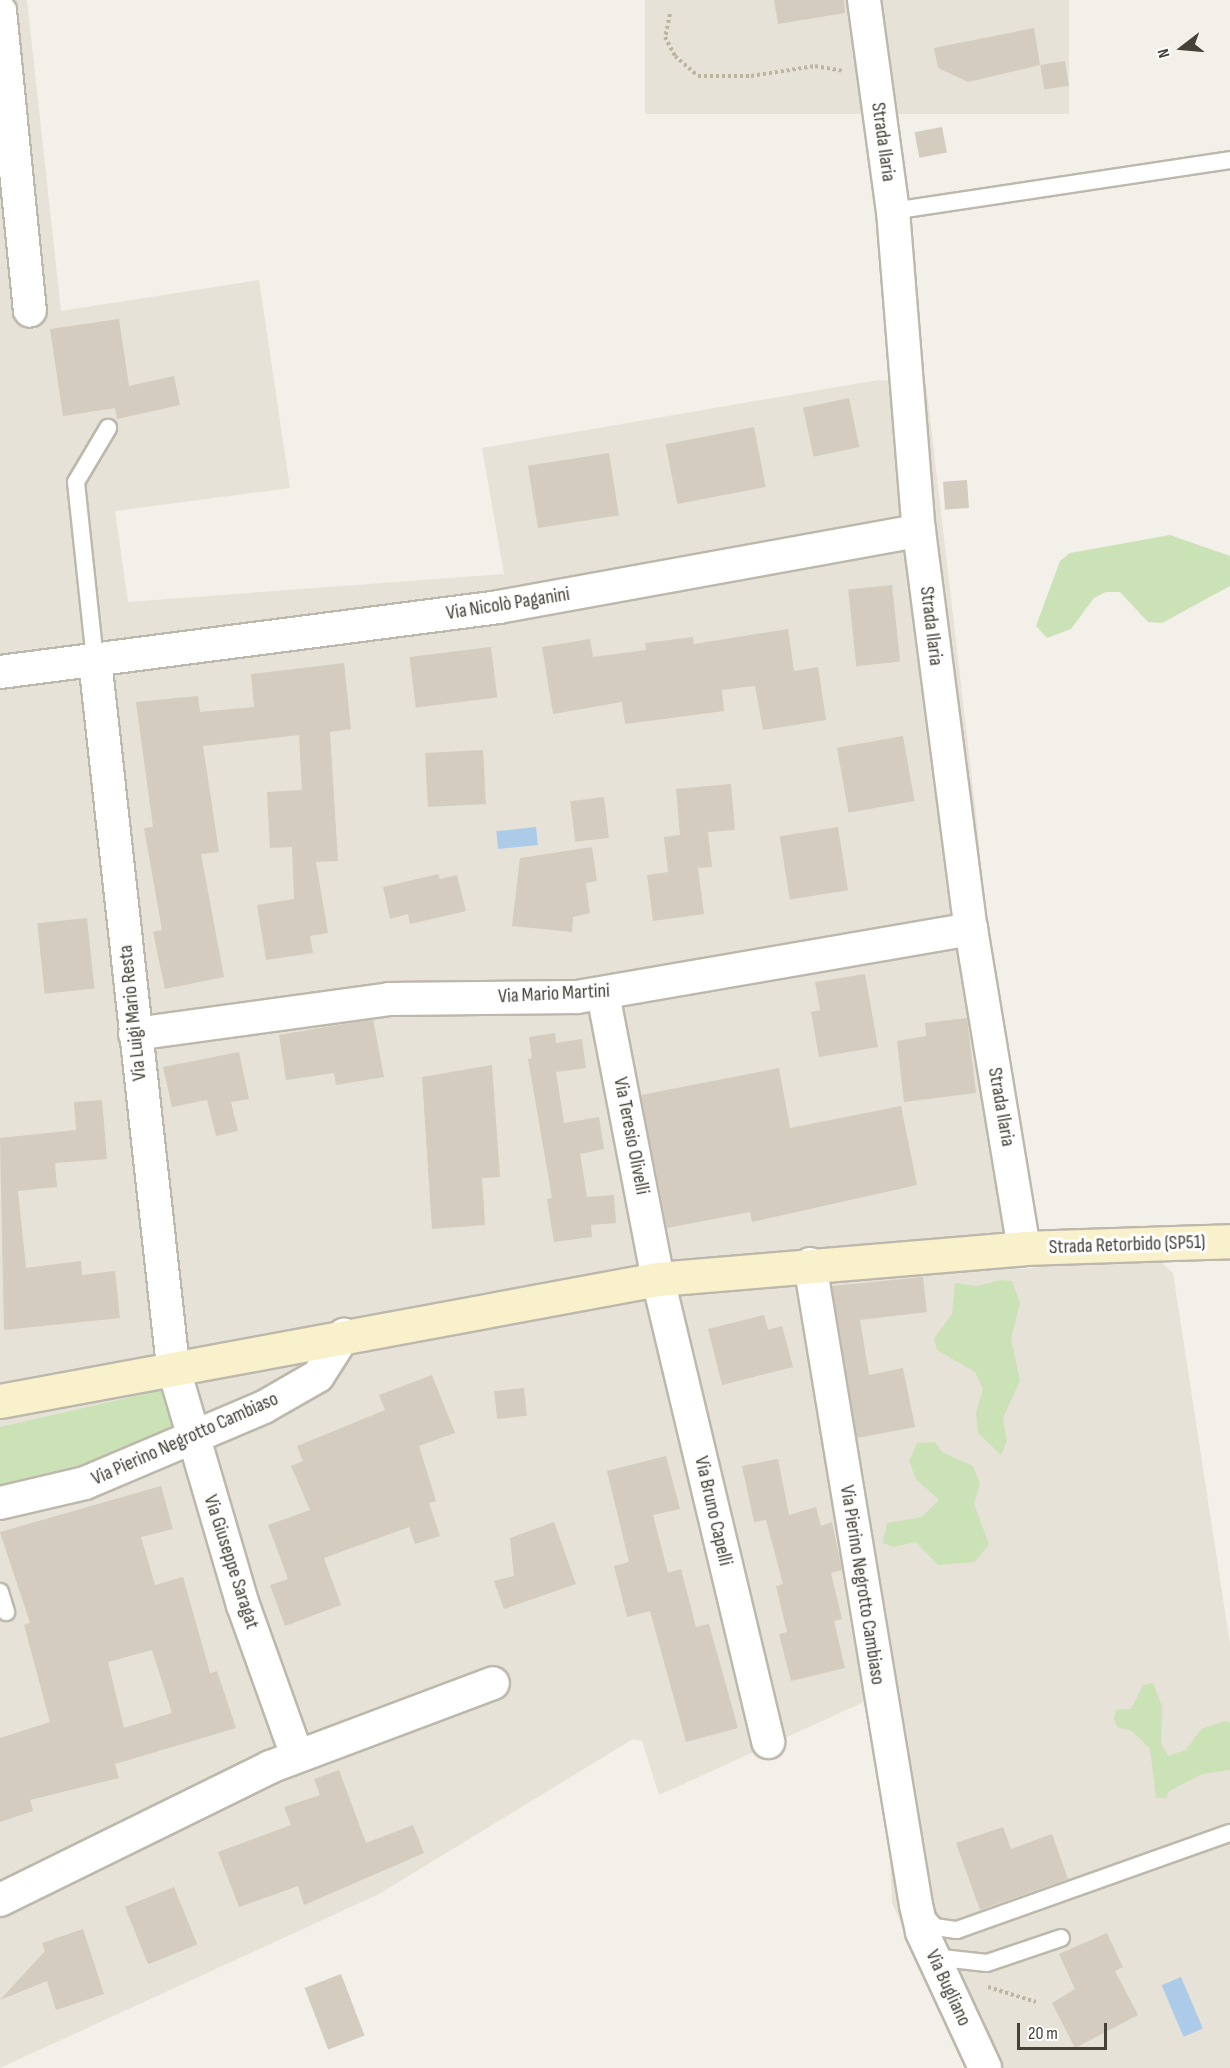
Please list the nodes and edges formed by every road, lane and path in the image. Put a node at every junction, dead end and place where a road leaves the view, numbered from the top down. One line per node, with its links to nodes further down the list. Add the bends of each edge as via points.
1 (864, 0): 4 (street, Strada Ilaria)
2 (0, 11): 7 (street)
3 (670, 14): 4 (path, via 665,37 675,57 698,76 751,76 815,66)
4 (873, 76): 6 (street, Strada Ilaria)
5 (1230, 160): 6 (lane)
6 (893, 212): 9 (street, Strada Ilaria)
7 (30, 311)
8 (108, 428): 10 (lane, via 76,482)
9 (919, 531): 10 (street, Via Nicolò Paganini, via 499,608); 12 (street, Strada Ilaria)
10 (95, 660): 11 (street, Via Nicolò Paganini); 14 (street, Via Luigi Mario Resta)
11 (0, 672)
12 (971, 929): 13 (street, Via Mario Martini); 16 (street, Strada Ilaria)
13 (603, 994): 14 (street, Via Mario Martini, via 389,999); 18 (street, Via Teresio Olivelli)
14 (135, 1034): 20 (street, Via Luigi Mario Resta)
15 (1230, 1241): 16 (street, Strada Retorbido (SP51))
16 (1024, 1248): 17 (street)
17 (810, 1264): 18 (street); 31 (street, Via Pierino Negrotto Cambiaso)
18 (658, 1279): 19 (street); 27 (street, Via Bruno Capelli)
19 (344, 1335): 20 (street); 22 (street, Via Pierino Negrotto Cambiaso, via 318,1377)
20 (173, 1366): 21 (street); 22 (street, Via Giuseppe Saragat)
21 (0, 1401)
22 (190, 1440): 23 (street, Via Pierino Negrotto Cambiaso, via 85,1483); 28 (street, Via Giuseppe Saragat)
23 (0, 1503)
24 (0, 1592): 25 (lane)
25 (6, 1612)
26 (493, 1683): 28 (street)
27 (768, 1742)
28 (297, 1756): 30 (street)
29 (1230, 1833): 31 (lane, via 957,1930 935,1927)
30 (0, 1900)
31 (916, 1905): 33 (street, Via Bugliano)
32 (1061, 1938): 33 (lane, via 994,1962)
33 (933, 1956): 34 (street, Via Bugliano)
34 (985, 2068)

